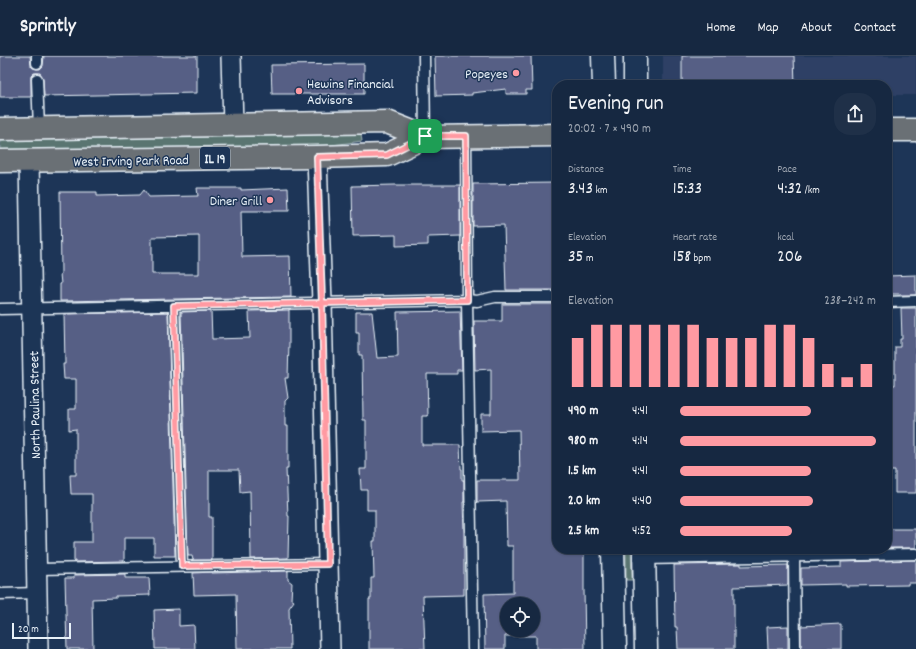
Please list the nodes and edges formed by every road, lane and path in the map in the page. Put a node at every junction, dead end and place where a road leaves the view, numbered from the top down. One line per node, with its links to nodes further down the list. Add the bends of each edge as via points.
1 (231, 56): 8 (street)
2 (424, 56): 14 (lane)
3 (603, 56): 6 (main road)
4 (635, 56): 7 (main road)
5 (37, 78): 9 (lane)
6 (604, 80)
7 (635, 80)
8 (233, 124): 9 (main road, West Irving Park Road / IL 19); 14 (main road, West Irving Park Road / IL 19, via 387,122)
9 (39, 128): 10 (main road, West Irving Park Road / IL 19)
10 (0, 129)
11 (892, 130): 12 (main road)
12 (916, 130)
13 (552, 135): 15 (main road, West Irving Park Road / IL 19)
14 (425, 136): 15 (main road, West Irving Park Road / IL 19); 16 (main road, West Irving Park Road / IL 19, via 387,155)
15 (466, 136): 20 (lane)
16 (317, 157): 18 (main road, West Irving Park Road / IL 19); 23 (street)
17 (0, 161): 18 (main road, West Irving Park Road / IL 19)
18 (29, 161): 26 (street, North Paulina Street)
19 (552, 297): 20 (lane, via 495,297 477,302)
20 (467, 300): 23 (lane); 40 (lane)
21 (916, 301): 22 (lane)
22 (892, 302)
23 (322, 303): 24 (lane); 33 (street)
24 (174, 306): 26 (lane); 34 (lane)
25 (0, 309): 26 (lane)
26 (32, 309): 35 (street, North Paulina Street)
27 (613, 554): 41 (main road)
28 (644, 554): 32 (lane); 42 (main road)
29 (806, 554): 32 (lane)
30 (892, 554): 31 (lane)
31 (916, 554)
32 (794, 556): 43 (lane)
33 (328, 564): 34 (lane); 39 (street)
34 (182, 566): 35 (lane)
35 (37, 569): 36 (street, North Paulina Street)
36 (37, 593): 37 (lane); 38 (street, North Paulina Street)
37 (0, 594)
38 (38, 649)
39 (330, 649)
40 (473, 649)
41 (615, 649)
42 (646, 649)
43 (795, 649)

